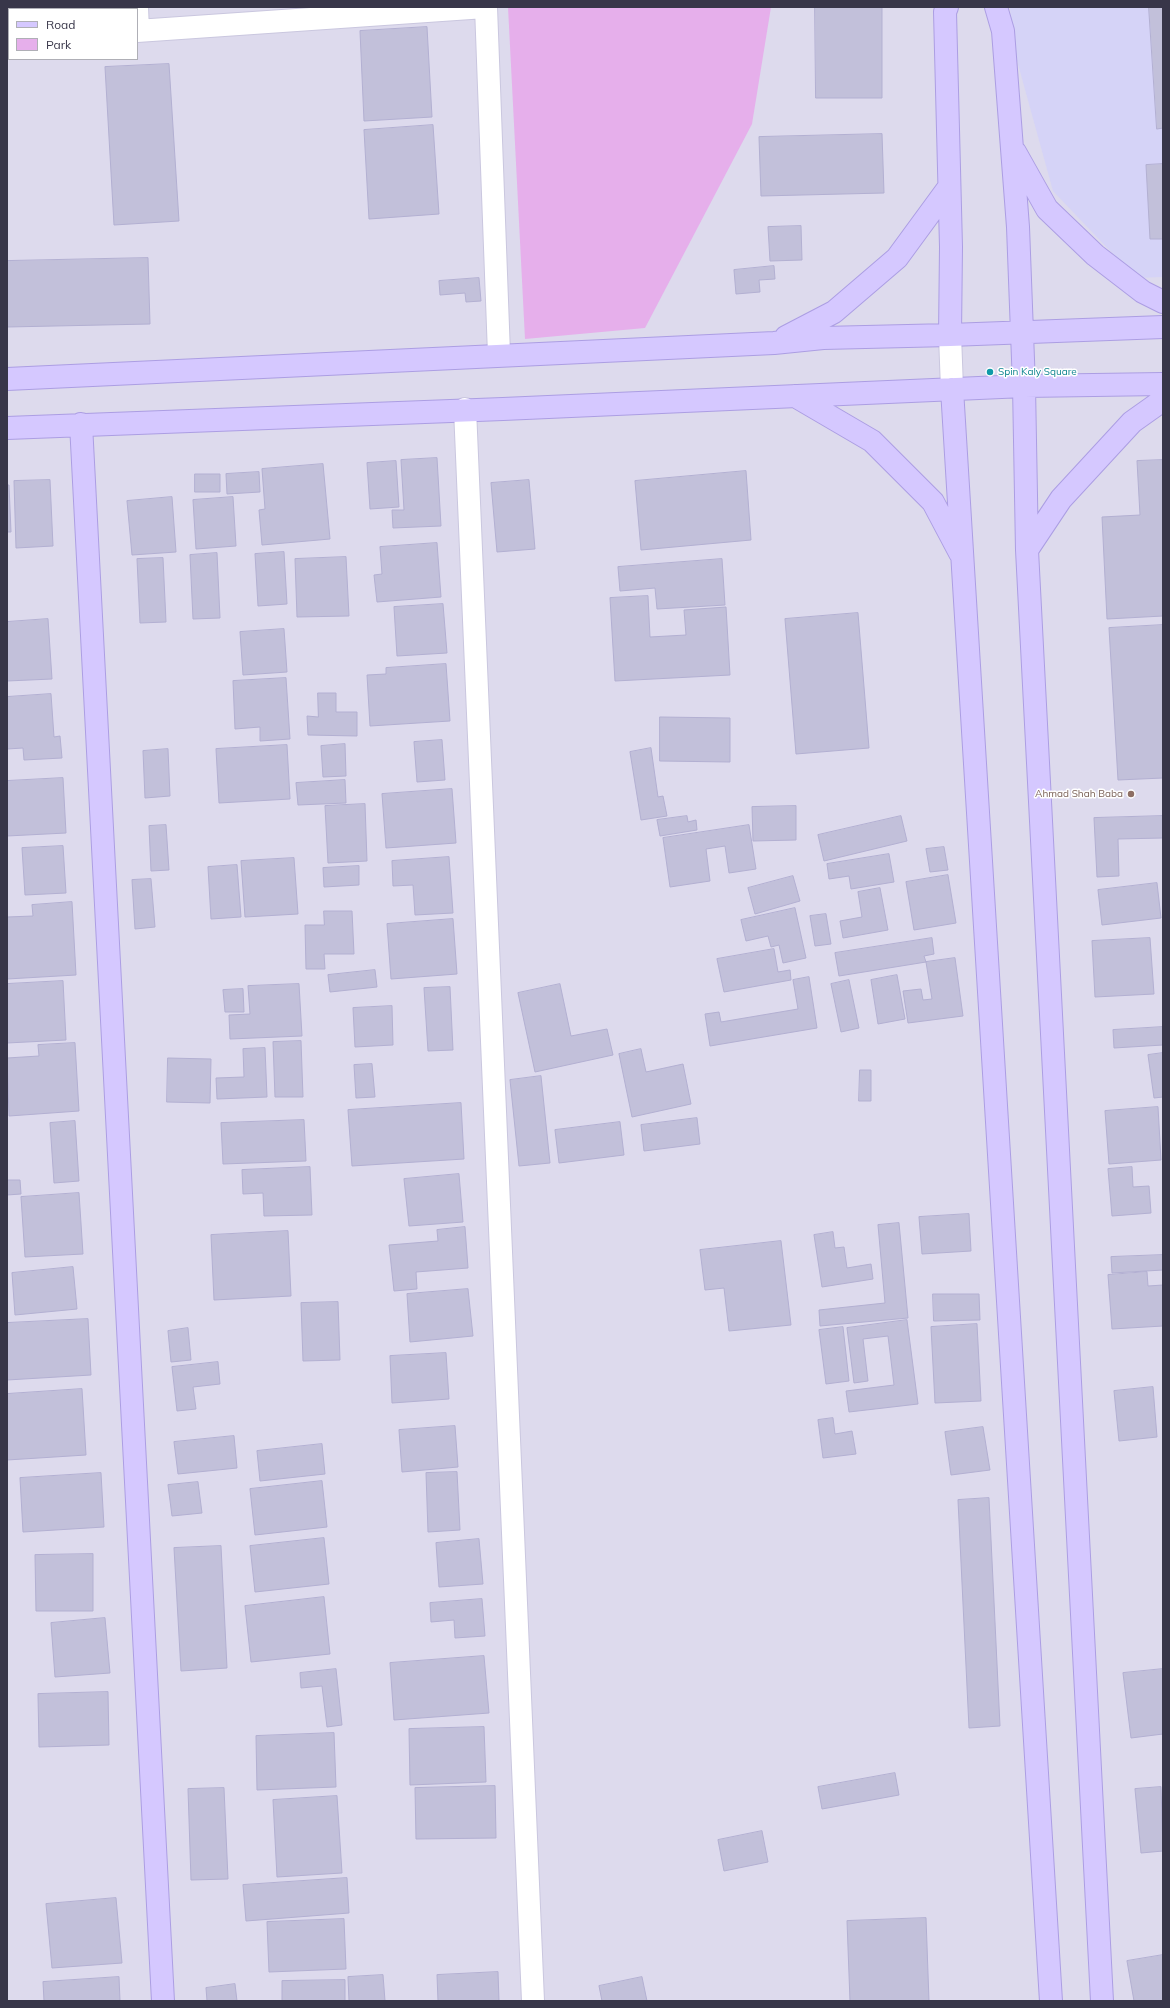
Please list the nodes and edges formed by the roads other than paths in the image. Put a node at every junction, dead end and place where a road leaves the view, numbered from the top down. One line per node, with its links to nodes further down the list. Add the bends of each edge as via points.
1 (485, 7): 4 (street); 12 (street)
2 (947, 7): 6 (street, via 945,12)
3 (996, 7): 5 (street, via 1003,32)
4 (138, 31)
5 (1012, 146): 7 (street, via 1047,209 1095,255 1143,292); 9 (street)
6 (949, 187): 10 (street); 11 (street, via 897,258 834,312)
7 (1163, 302)
8 (1163, 327): 9 (street)
9 (1022, 333): 10 (street); 15 (street)
10 (950, 336): 11 (street, via 823,338); 16 (street)
11 (774, 343): 12 (street)
12 (499, 354): 13 (street)
13 (7, 378)
14 (1163, 384): 15 (street)
15 (1024, 386): 16 (street); 22 (street)
16 (952, 389): 17 (street); 23 (street)
17 (795, 396): 19 (street); 23 (street, via 872,441 933,502)
18 (1163, 400): 22 (street, via 1132,422 1061,498)
19 (465, 409): 20 (street); 25 (street)
20 (81, 424): 21 (street); 24 (street)
21 (7, 428)
22 (1027, 550): 27 (street)
23 (964, 561): 26 (street)
24 (163, 2001)
25 (533, 2001)
26 (1051, 2001)
27 (1102, 2001)

